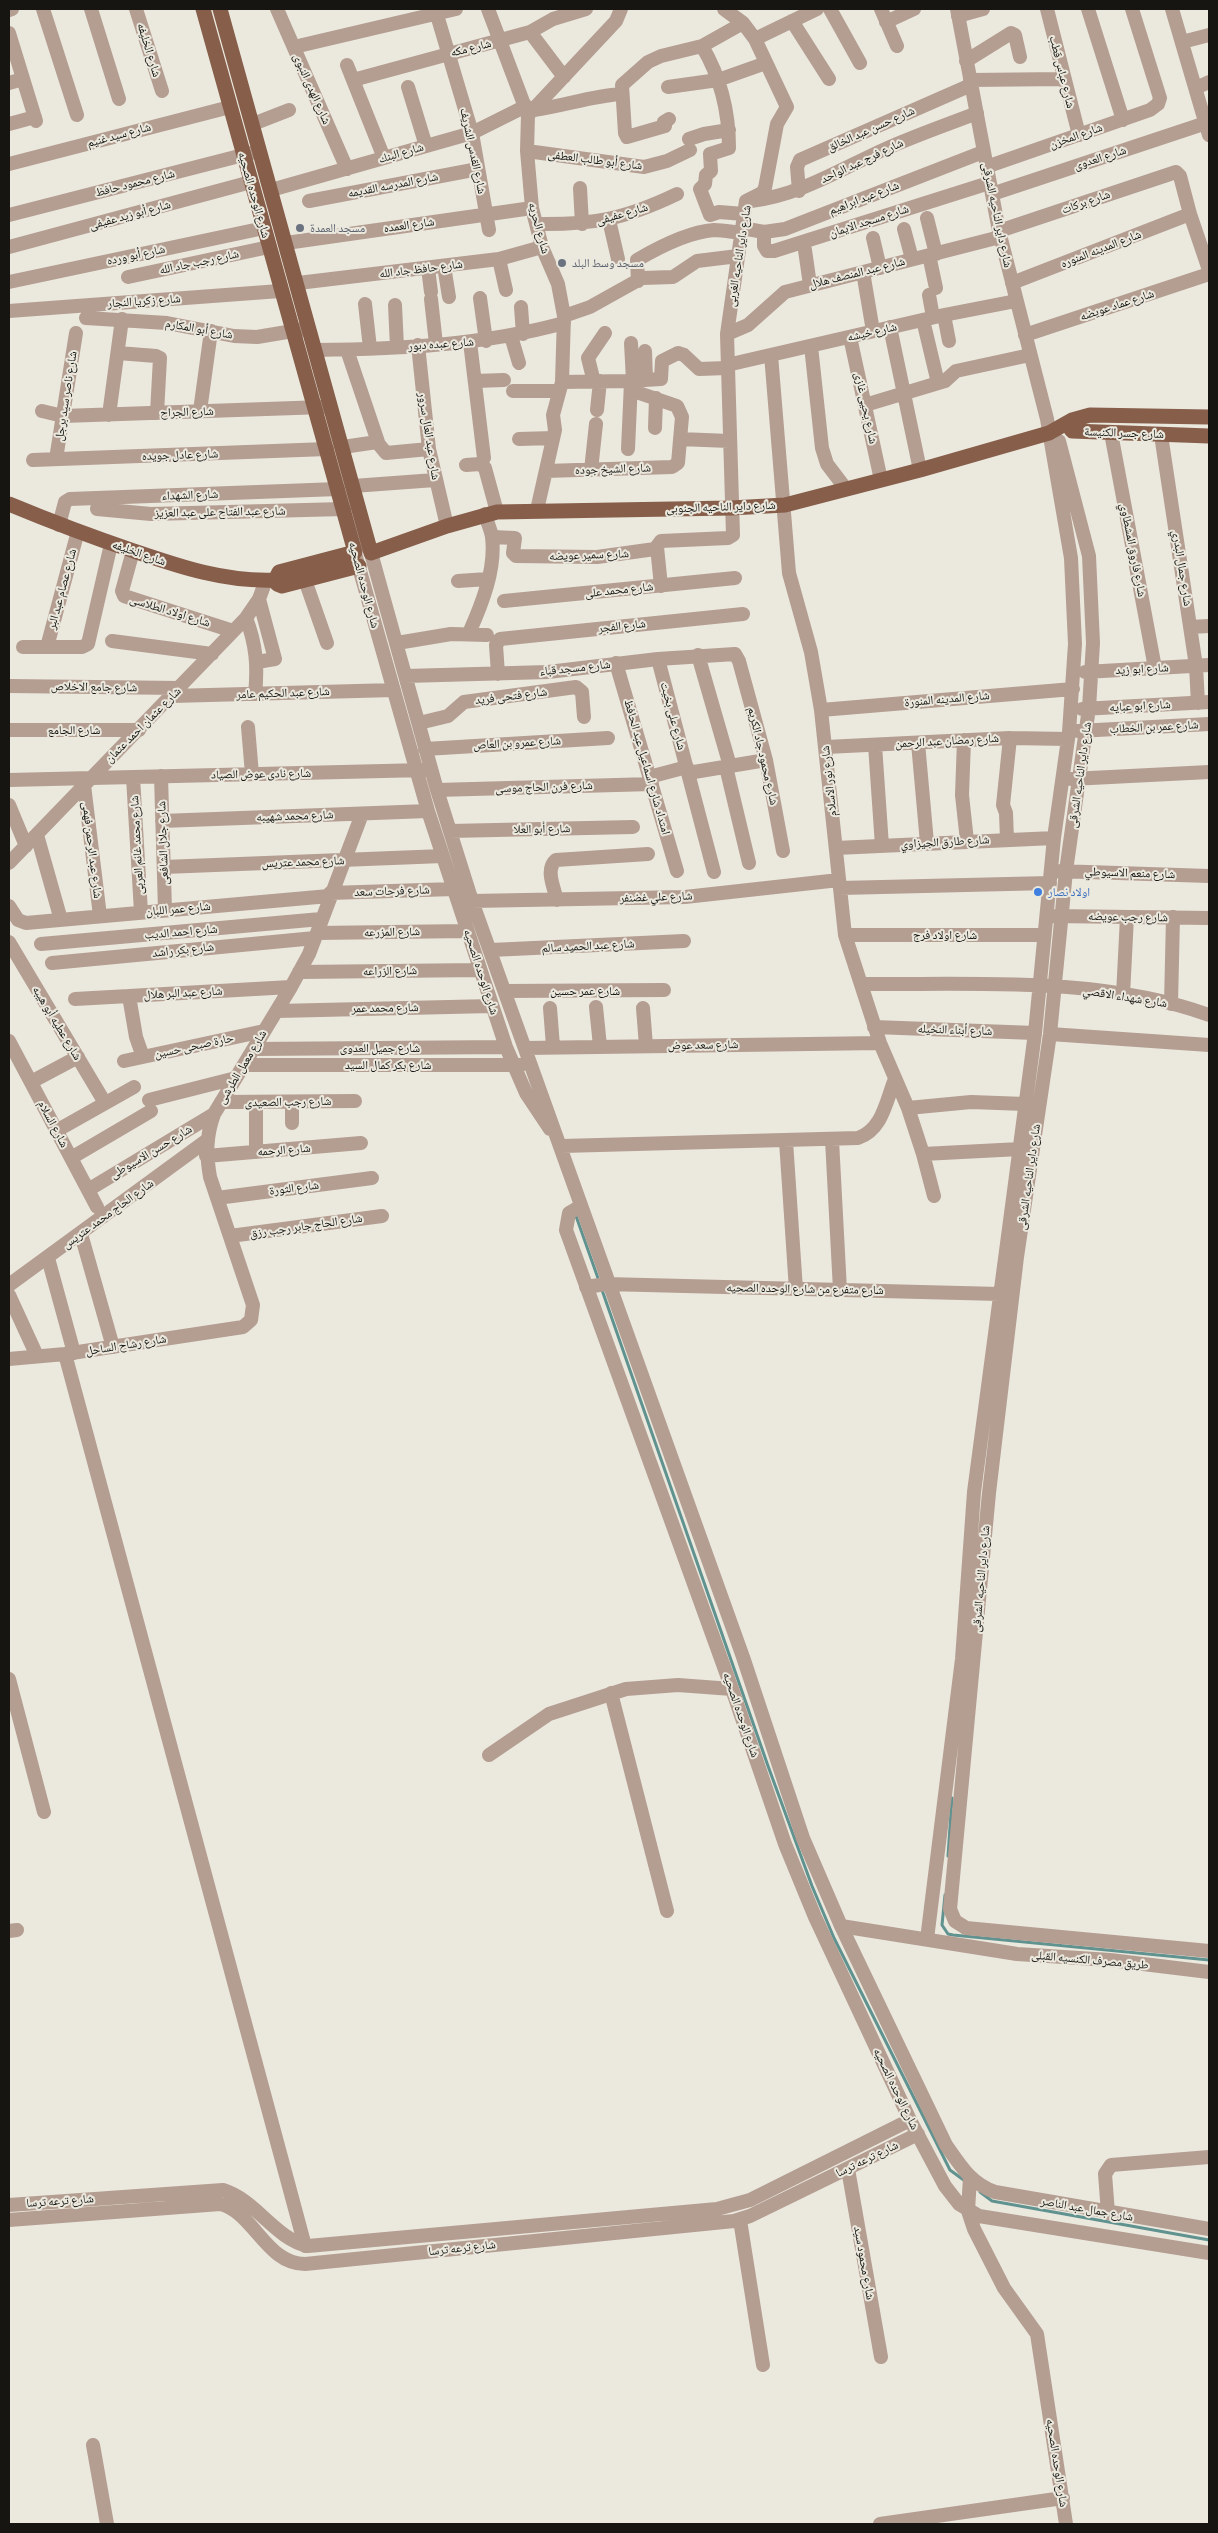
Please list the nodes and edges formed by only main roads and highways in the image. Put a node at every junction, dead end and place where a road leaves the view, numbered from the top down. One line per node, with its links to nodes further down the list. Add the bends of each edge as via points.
1 (203, 9): 3 (main road, شارع الوحده الصحيه)
2 (220, 9): 4 (main road, شارع الوحده الصحيه)
3 (231, 111): 4 (main road); 8 (main road, شارع الوحده الصحيه, via 327,449)
4 (251, 118): 8 (main road, شارع الوحده الصحيه, via 343,448)
5 (1209, 417): 6 (main road, شارع جسر الكنيسة, via 1098,414)
6 (1055, 426): 7 (main road, شارع جسر الكنيسة, via 1072,431); 10 (main road, شارع داير الناحيه الجنوبى, via 920,470 785,505 491,513)
7 (1209, 436)
8 (346, 494): 10 (main road, شارع الوحده الصحيه); 11 (main road, شارع الوحده الصحيه)
9 (9, 504): 12 (main road, شارع الخليفه, via 111,544 203,574)
10 (371, 553)
11 (357, 559): 12 (main road, via 280,572); 12 (main road, شارع الخليفه, via 282,586)
12 (271, 580)

